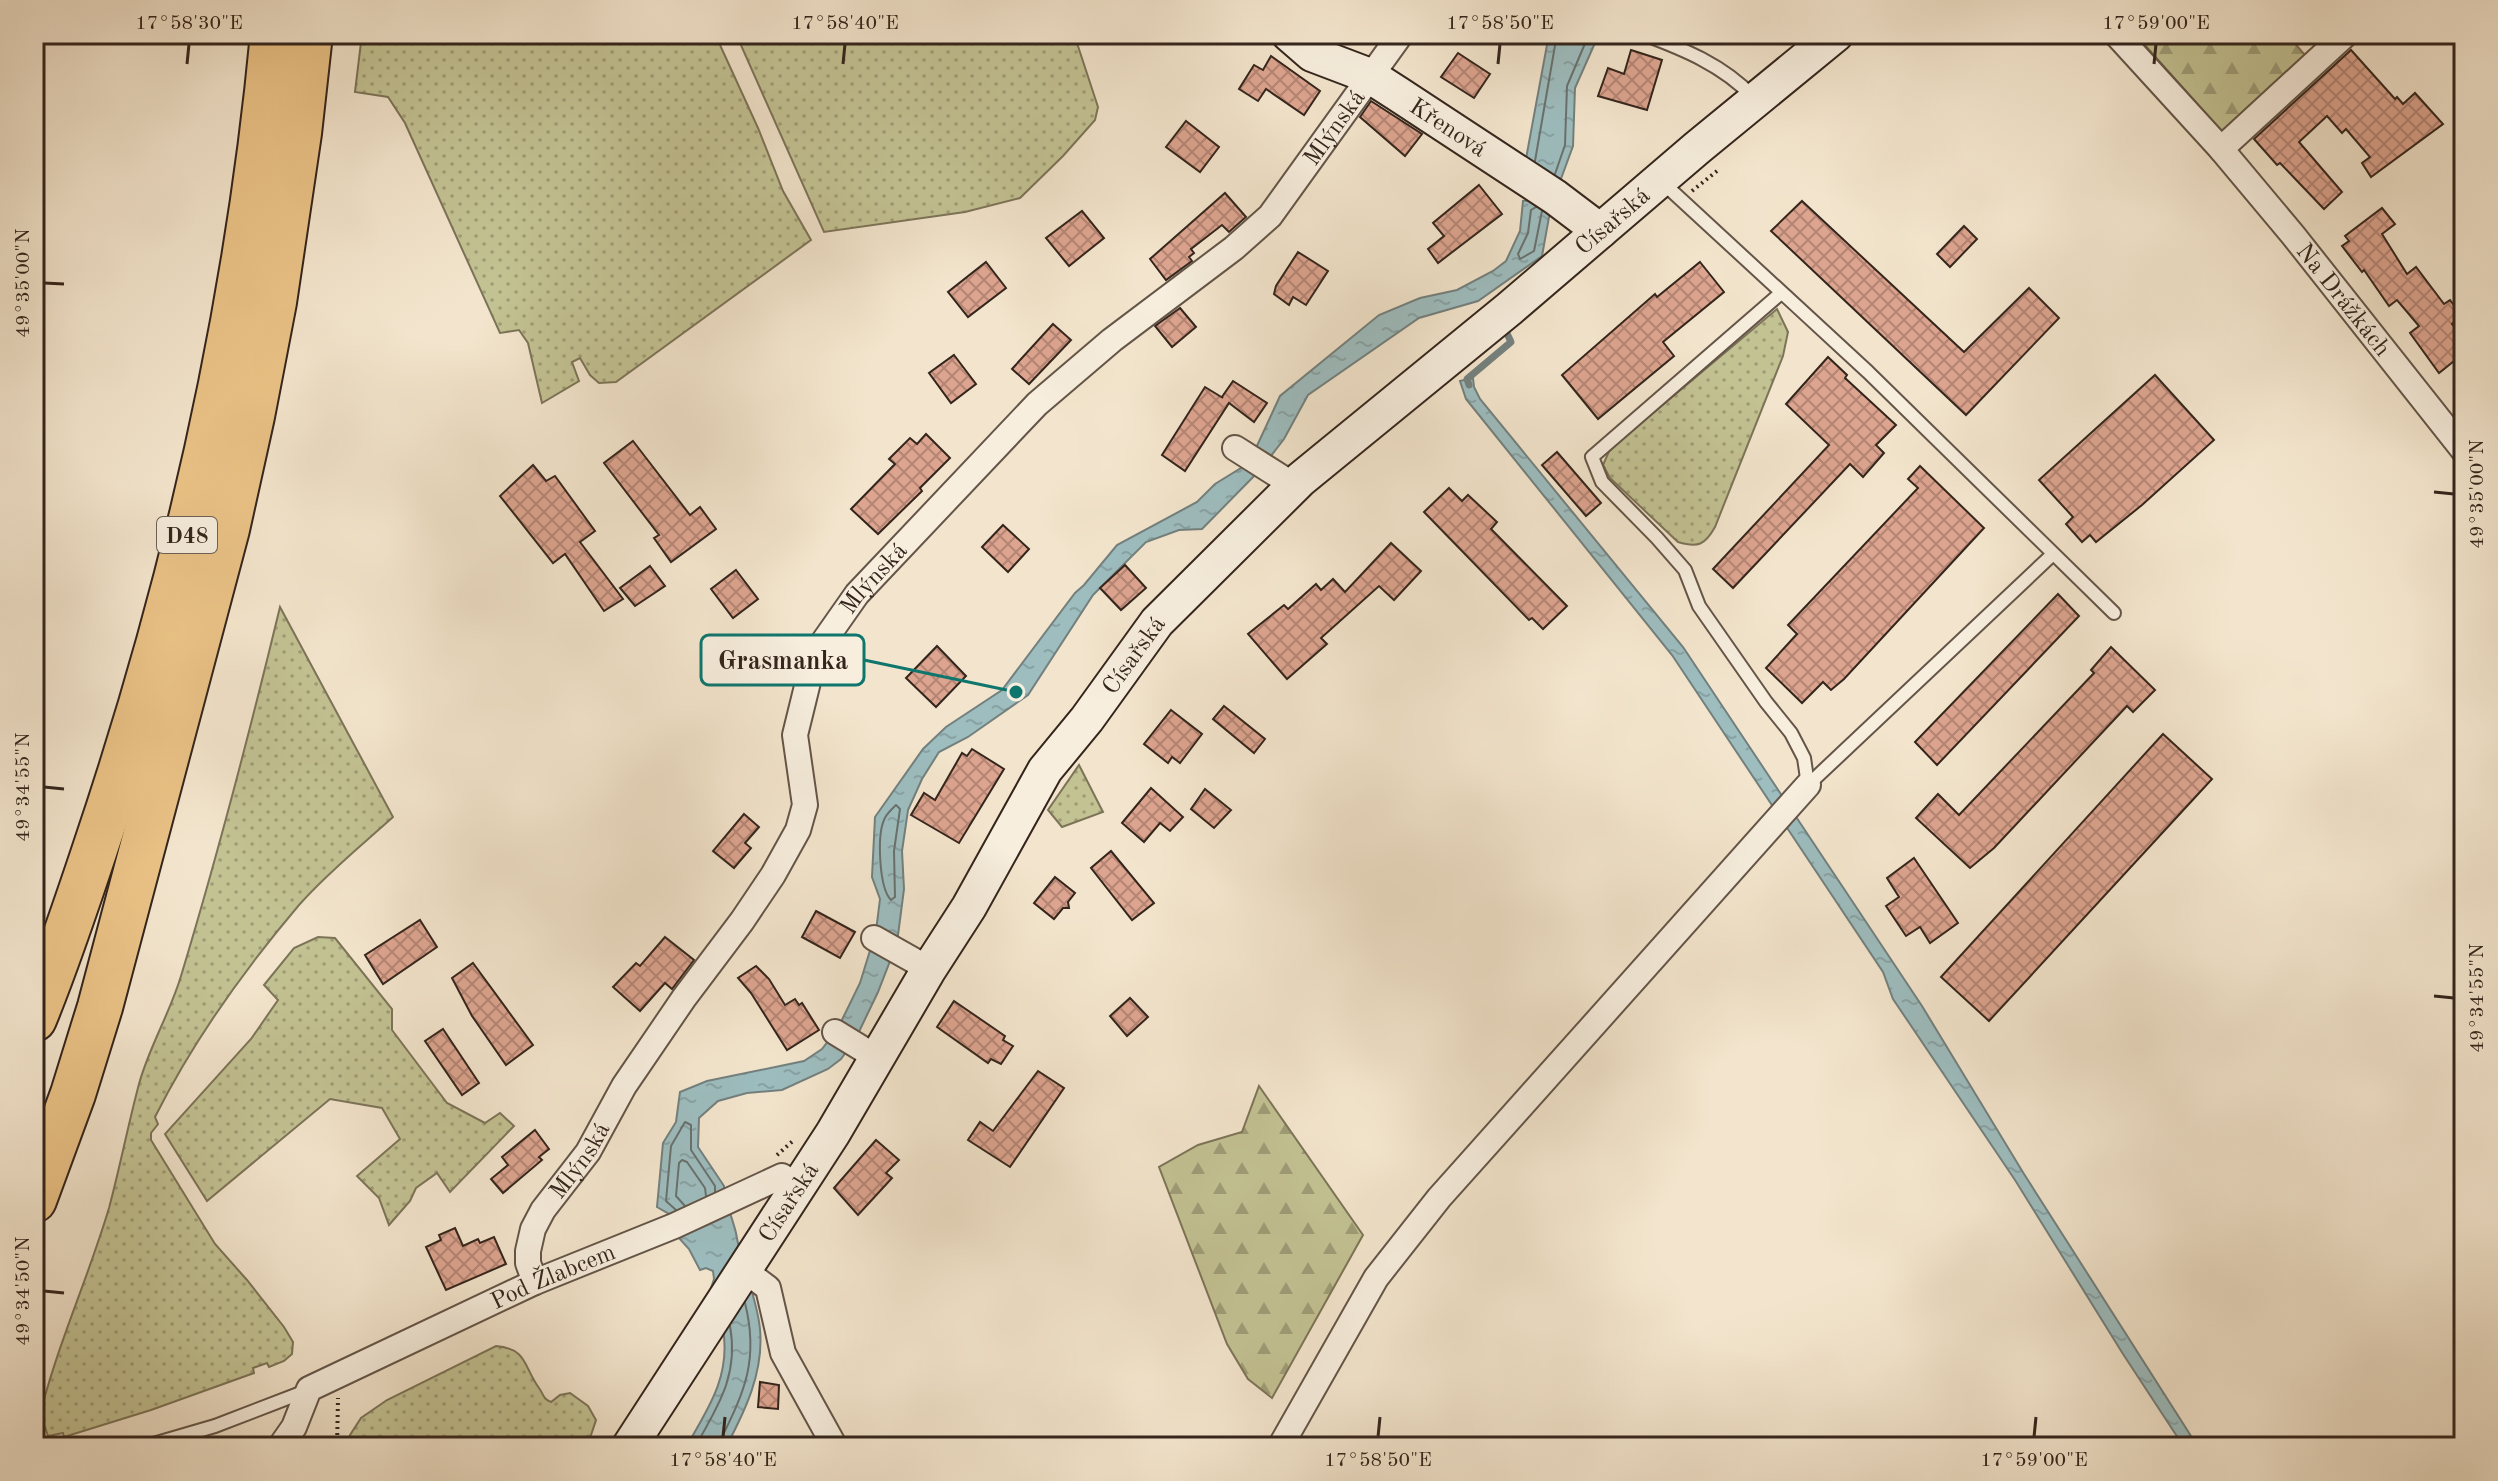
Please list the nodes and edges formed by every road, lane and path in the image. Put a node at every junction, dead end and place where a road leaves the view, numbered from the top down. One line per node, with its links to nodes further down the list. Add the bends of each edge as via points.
1 (273, 34): 25 (highway, D48, via 237,296 190,520 124,766)
2 (310, 34): 21 (highway, D48, via 287,218 252,416 206,613)
3 (1289, 34): 9 (street, Křenová, via 1312,54)
4 (1401, 34): 9 (street, Mlýnská)
5 (1643, 34): 10 (lane, via 1699,58)
6 (1836, 34): 10 (street, Císařská)
7 (2116, 34): 12 (street, Na Drážkách)
8 (2346, 34): 12 (street)
9 (1370, 76): 14 (street, Křenová); 30 (street, Mlýnská, via 1270,216 1037,404 857,594 824,641 795,735 805,805 798,830 750,909 624,1086 588,1152 543,1210 528,1251)
10 (1756, 99): 11 (street, Císařská)
11 (1697, 148): 13 (street, Císařská); 13 (path, via 1717,171)
12 (2221, 149): 16 (street, Na Drážkách)
13 (1669, 189): 14 (street, Císařská); 15 (lane)
14 (1600, 231): 18 (street, Císařská)
15 (1781, 293): 19 (lane); 22 (lane, via 1592,457 1602,482 1685,570 1699,606 1791,733 1804,758)
16 (2464, 451)
17 (1250, 458): 18 (street)
18 (1295, 486): 24 (street, Císařská, via 1164,614 1048,765)
19 (2053, 554): 20 (lane); 22 (lane)
20 (2114, 613)
21 (159, 778): 26 (highway, D48, via 93,969); 28 (highway, via 100,1007)
22 (1808, 785): 38 (street, via 1460,1175 1376,1278)
23 (884, 943): 24 (street)
24 (929, 969): 27 (street, Císařská, via 855,1045)
25 (34, 1019)
26 (34, 1114)
27 (799, 1186): 29 (street, Císařská); 30 (street, Pod Žlabcem, via 782,1176)
28 (34, 1200)
29 (744, 1270): 36 (street, Císařská); 37 (street, via 768,1288 783,1353)
30 (535, 1282): 31 (street, Pod Žlabcem)
31 (337, 1376): 32 (street, Pod Žlabcem); 35 (path)
32 (309, 1389): 33 (lane); 34 (street)
33 (143, 1447)
34 (280, 1447)
35 (337, 1447)
36 (629, 1447)
37 (835, 1447)
38 (1280, 1447)

